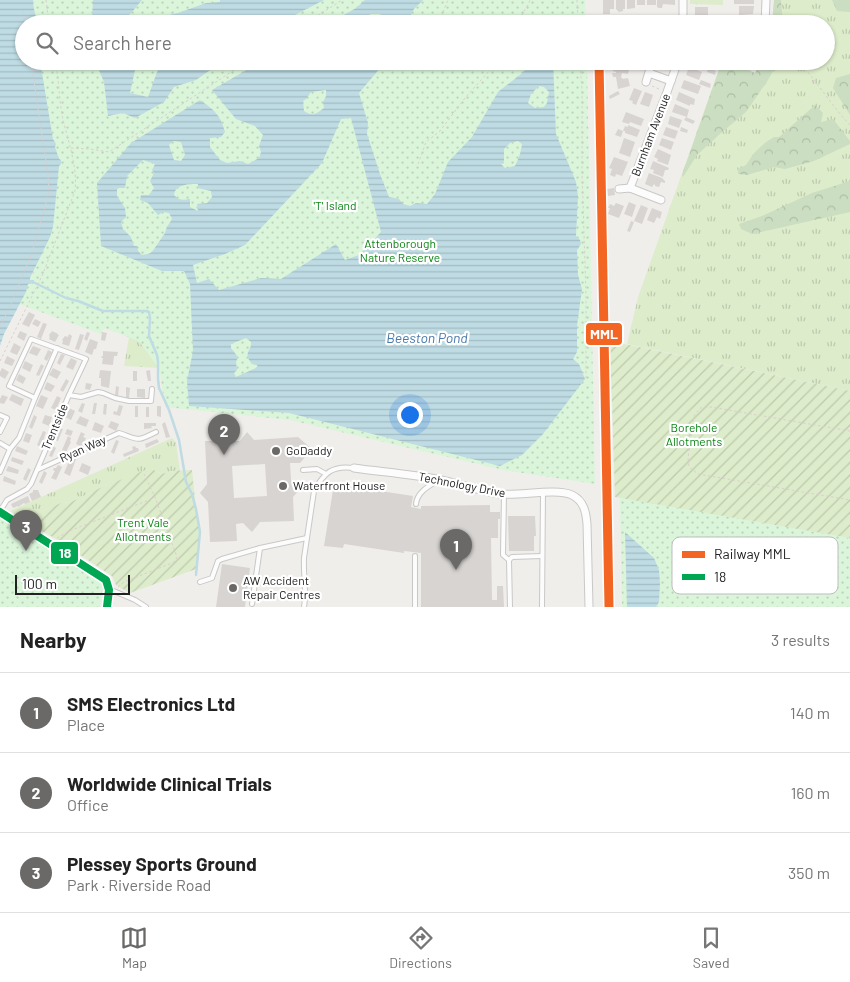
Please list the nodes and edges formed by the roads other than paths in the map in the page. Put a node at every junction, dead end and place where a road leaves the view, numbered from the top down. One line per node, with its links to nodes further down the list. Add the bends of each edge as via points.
1 (683, 0): 3 (street)
2 (766, 0): 4 (street)
3 (683, 15)
4 (765, 15)
5 (675, 70): 7 (street, Burnham Avenue)
6 (649, 72): 7 (street, Burnham Avenue); 8 (street, Burnham Avenue)
7 (671, 81): 9 (street, Burnham Avenue)
8 (646, 82)
9 (630, 188): 10 (street, Burnham Avenue); 11 (street, Burnham Avenue)
10 (619, 189)
11 (661, 200)
12 (57, 348): 14 (lane, Trentside, via 86,359); 15 (lane); 15 (lane, Trentside, via 31,339 9,386)
13 (152, 389): 14 (lane, via 151,401 129,401 98,392 81,397)
14 (69, 395): 22 (lane, Trentside)
15 (35, 398): 20 (lane, via 19,438)
16 (0, 415): 17 (lane, via 7,418)
17 (0, 432)
18 (156, 432): 22 (lane, Ryan Way, via 141,440 120,433)
19 (0, 443): 20 (lane)
20 (10, 449): 24 (lane)
21 (354, 468): 25 (lane, via 345,466); 26 (street, Technology Drive)
22 (37, 470): 30 (lane, Trentside, via 27,489 7,500)
23 (303, 470): 25 (lane, via 317,469)
24 (0, 472)
25 (326, 474): 31 (lane, via 314,491)
26 (439, 480): 28 (street, Technology Drive); 29 (lane, via 417,497)
27 (543, 493): 28 (street, Technology Drive); 34 (lane); 45 (street, Technology Drive, via 572,495 586,511)
28 (504, 494): 35 (lane, via 503,555)
29 (416, 504)
30 (0, 512): 37 (street, via 106,580)
31 (307, 538): 32 (lane); 41 (lane)
32 (260, 548): 36 (lane, via 218,561 212,578); 38 (lane)
33 (415, 556): 42 (lane)
34 (542, 556): 35 (lane, via 512,557); 44 (lane)
35 (509, 560): 43 (lane)
36 (200, 582)
37 (112, 590): 39 (street); 40 (lane)
38 (252, 604)
39 (107, 607)
40 (146, 607)
41 (304, 607)
42 (415, 607)
43 (510, 607)
44 (542, 607)
45 (589, 607)

